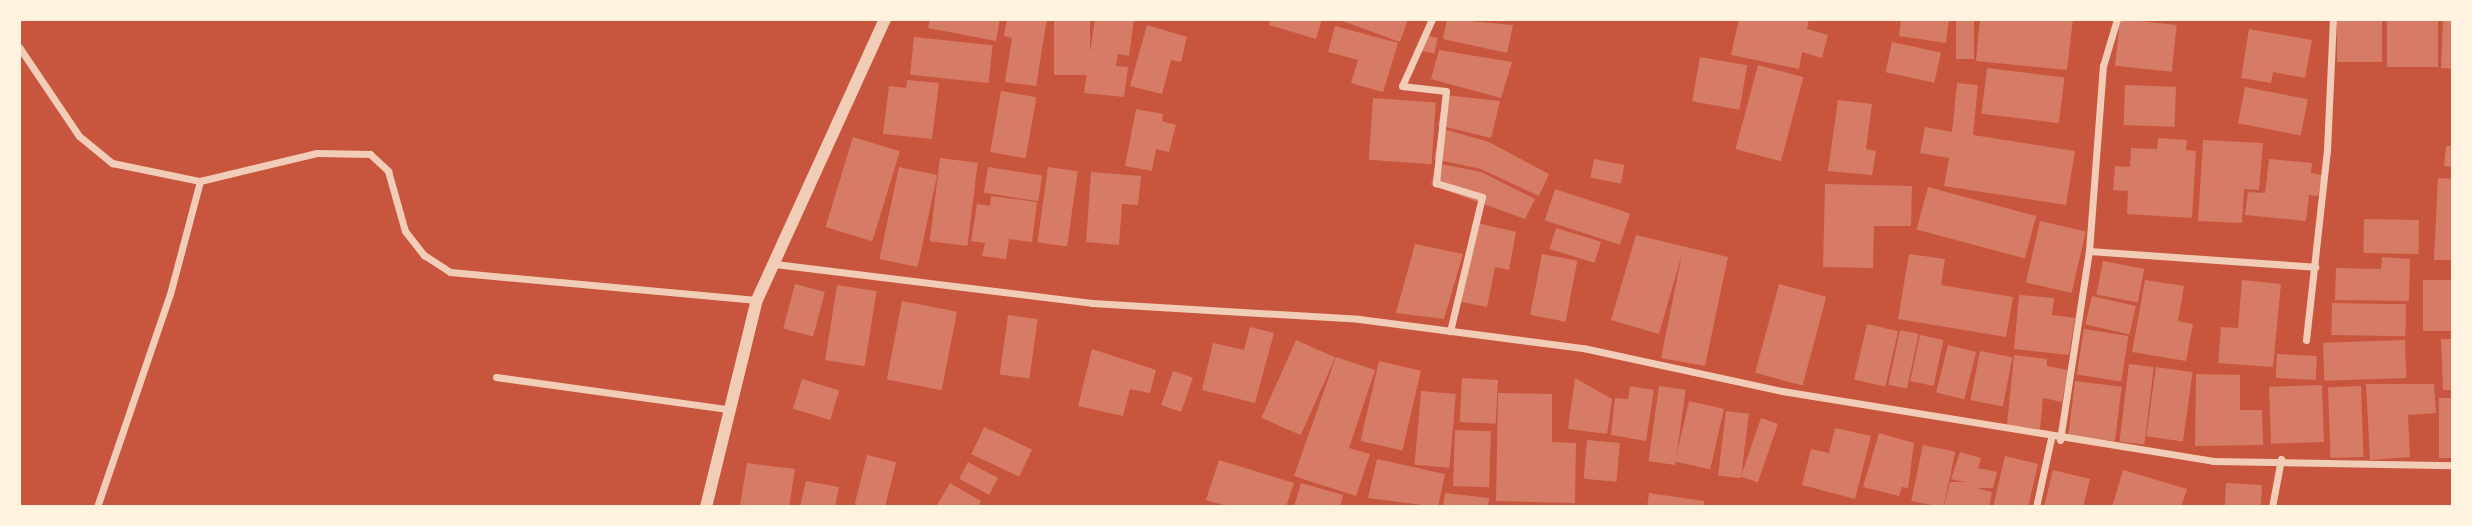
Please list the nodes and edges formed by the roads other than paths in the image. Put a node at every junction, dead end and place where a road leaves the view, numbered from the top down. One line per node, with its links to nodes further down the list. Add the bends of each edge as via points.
1 (885, 19): 8 (street)
2 (1432, 19): 11 (street, via 1402,86 1446,91 1436,183 1482,197)
3 (2117, 19): 7 (street, via 2103,66)
4 (2333, 19): 9 (street)
5 (19, 47): 6 (street, via 79,135 113,163)
6 (200, 181): 10 (street, via 317,153 370,154 388,172 405,231 424,255 450,272); 19 (street, via 170,294)
7 (2089, 251): 9 (street); 16 (street)
8 (775, 264): 10 (street); 11 (street, via 1092,303)
9 (2315, 267): 12 (street)
10 (757, 300): 14 (street)
11 (1450, 331): 15 (street, via 1583,348 1782,391)
12 (2306, 340)
13 (496, 377): 14 (street)
14 (726, 409): 20 (street)
15 (2051, 438): 16 (street); 21 (street)
16 (2060, 440): 17 (street, via 2213,461)
17 (2281, 459): 18 (street); 22 (street)
18 (2453, 465)
19 (97, 507)
20 (706, 507)
21 (2036, 507)
22 (2272, 507)

